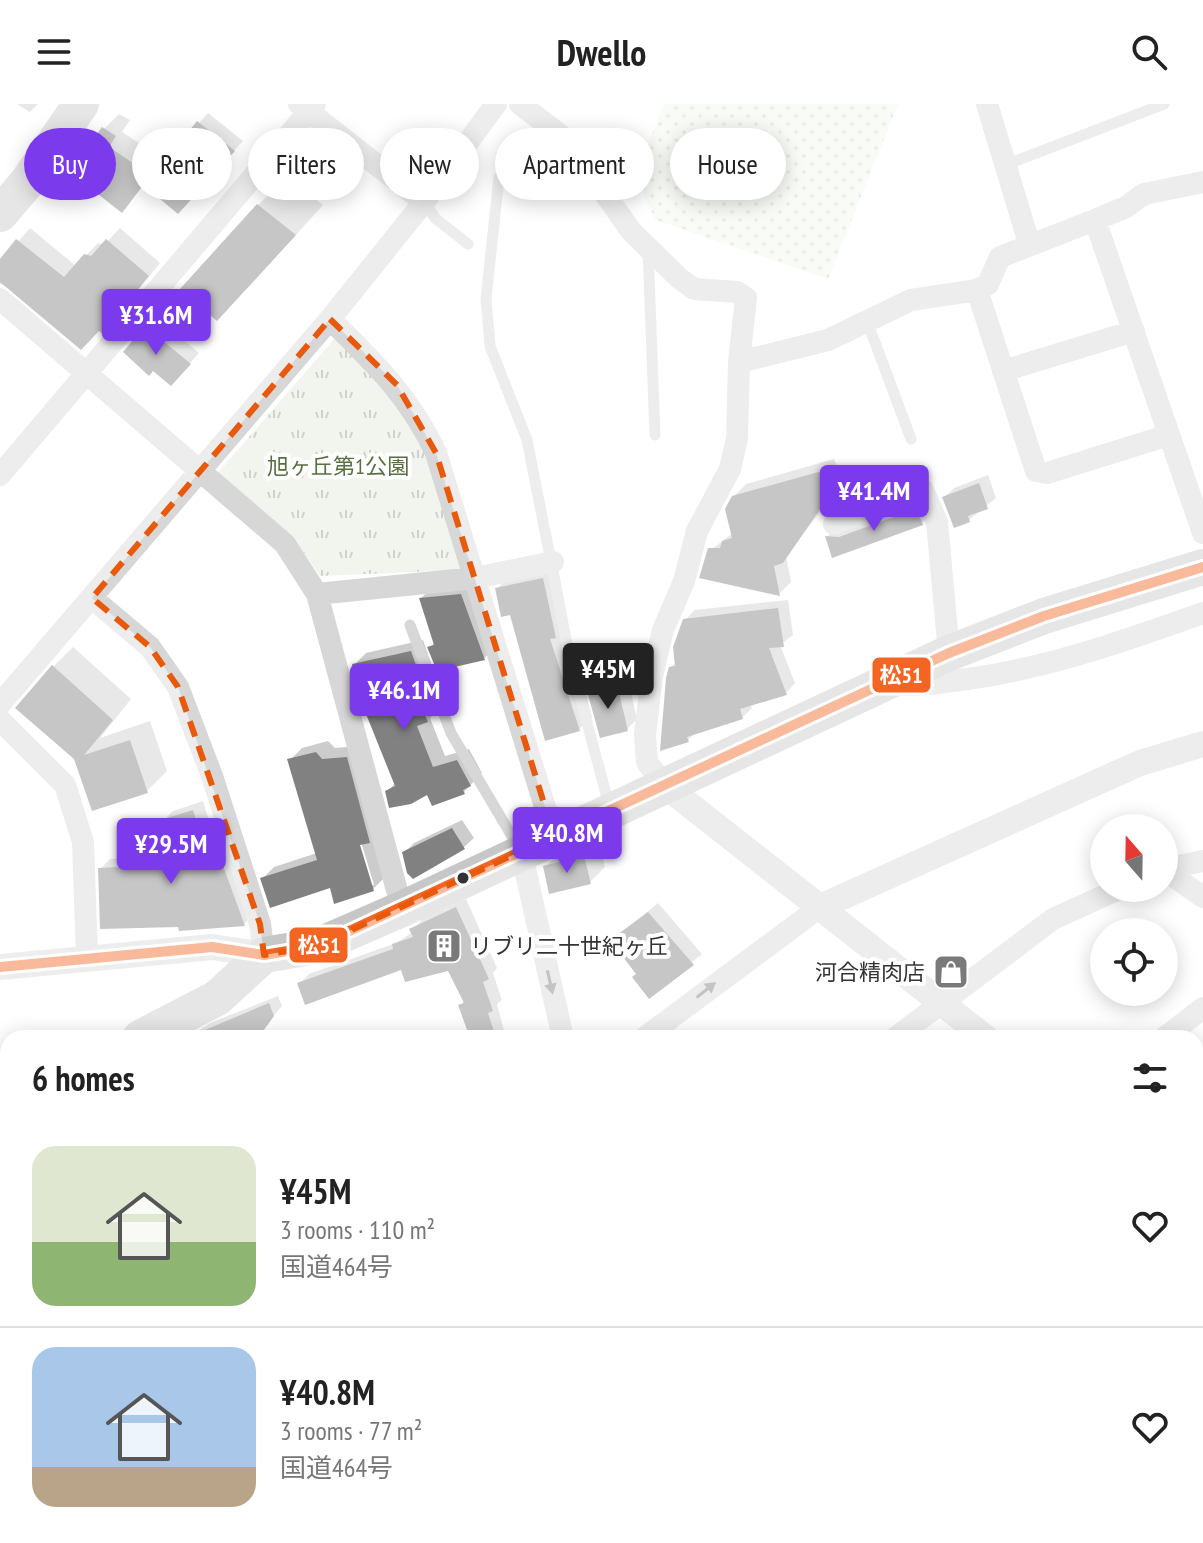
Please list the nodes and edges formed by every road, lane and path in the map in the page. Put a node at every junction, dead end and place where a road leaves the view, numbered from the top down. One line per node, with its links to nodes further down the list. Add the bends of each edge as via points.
1 (81, 104): 11 (highway)
2 (496, 104): 10 (street)
3 (520, 104): 15 (street, via 568,141)
4 (987, 104): 7 (street)
5 (1164, 104): 7 (lane)
6 (308, 107): 10 (street); 23 (street)
7 (1005, 165): 13 (street)
8 (1203, 183): 12 (street, via 1144,194)
9 (497, 200): 31 (lane, via 486,299 490,346 527,440)
10 (424, 202): 14 (lane, via 436,219); 18 (street)
11 (0, 214)
12 (1095, 220): 13 (street); 20 (street)
13 (1029, 243): 16 (street, via 1000,257 988,284)
14 (468, 244)
15 (648, 249): 21 (street, via 694,289 737,292 746,298); 24 (lane)
16 (977, 290): 19 (street, via 911,300); 22 (street)
17 (0, 299): 23 (street)
18 (330, 319): 27 (street); 33 (street, via 397,385 420,419 436,453)
19 (867, 321): 21 (street, via 828,340); 26 (lane)
20 (1134, 331): 22 (street); 25 (street)
21 (739, 362): 43 (street, via 737,438 730,469 697,531 652,676 647,762)
22 (1003, 371): 25 (street, via 1036,471 1047,473)
23 (87, 372): 27 (street); 28 (street)
24 (655, 435)
25 (1169, 435): 30 (street)
26 (911, 439)
27 (200, 472): 34 (street, via 285,544); 35 (street)
28 (0, 475)
29 (834, 524): 38 (street, via 923,490 937,522)
30 (1203, 533)
31 (553, 562): 33 (street); 44 (lane, via 580,704)
32 (1203, 567): 38 (highway, via 1044,616)
33 (475, 578): 34 (street); 45 (street)
34 (317, 594): 53 (street)
35 (92, 598): 40 (street); 54 (street, via 150,647 178,687 260,924)
36 (1203, 613): 39 (street, via 1080,657 911,687)
37 (410, 625): 46 (lane, via 451,733)
38 (949, 653): 39 (highway)
39 (881, 683): 43 (highway)
40 (0, 704)
41 (0, 720): 55 (street, via 65,785 83,842)
42 (1203, 744): 52 (street, via 1140,763)
43 (663, 784): 44 (highway); 52 (street)
44 (610, 809): 45 (highway)
45 (554, 836): 46 (highway)
46 (521, 851): 53 (highway); 60 (street, one-way to 60)
47 (1203, 861): 48 (street)
48 (1178, 867)
49 (1178, 880): 50 (street)
50 (1203, 897)
51 (1090, 902): 57 (street, via 1053,919)
52 (820, 907): 57 (street); 61 (street, one-way to 52)
53 (402, 909): 54 (highway, via 317,946)
54 (264, 955): 55 (street, via 212,947); 59 (highway, via 217,998)
55 (87, 957): 56 (street)
56 (0, 967)
57 (942, 1002): 62 (street); 63 (street)
58 (1203, 1008): 64 (street)
59 (155, 1030)
60 (561, 1030)
61 (655, 1030)
62 (905, 1030)
63 (976, 1030)
64 (1174, 1030)

